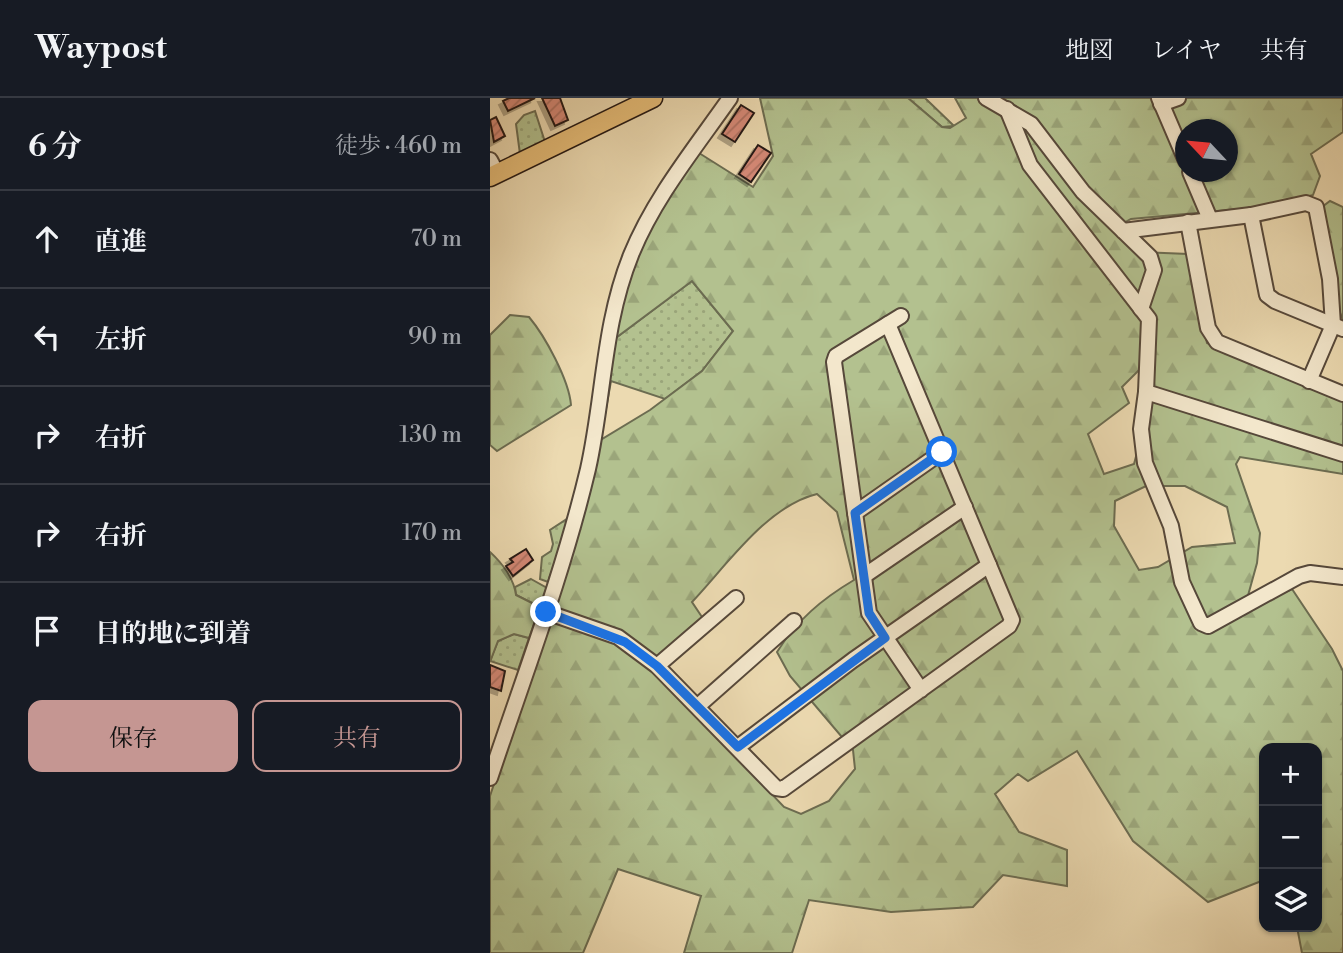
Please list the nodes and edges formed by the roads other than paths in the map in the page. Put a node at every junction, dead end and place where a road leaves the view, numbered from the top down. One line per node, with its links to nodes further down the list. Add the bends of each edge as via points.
1 (653, 98): 8 (main road)
2 (730, 98): 27 (street, via 656,205 630,258 609,331 588,466)
3 (986, 98): 6 (street)
4 (1178, 98): 5 (street)
5 (1160, 101): 7 (street)
6 (1007, 109): 13 (street, via 1031,124 1083,192); 14 (street, via 1030,165)
7 (1175, 137)
8 (492, 170)
9 (1194, 182): 11 (street)
10 (1251, 215): 11 (street); 15 (street, via 1267,295); 15 (street, via 1306,203 1315,207)
11 (1210, 219): 12 (street)
12 (1188, 222): 13 (street); 16 (street, via 1211,336)
13 (1123, 231): 14 (street, via 1153,264)
14 (1142, 309): 17 (street, via 1151,323)
15 (1338, 327): 16 (street)
16 (1309, 380): 18 (street)
17 (1146, 392): 20 (street); 25 (street, via 1141,429 1145,463 1171,526 1182,582 1201,623 1208,626 1299,576)
18 (1343, 394)
19 (942, 452): 21 (street); 22 (street); 22 (street, via 894,320 836,356 834,362)
20 (1343, 454)
21 (965, 507): 23 (street); 24 (street)
22 (855, 513): 24 (street)
23 (989, 565): 29 (street); 31 (street, via 1012,620 1009,626)
24 (864, 576): 29 (street, via 869,613)
25 (1343, 577)
26 (736, 598): 30 (street)
27 (546, 612): 30 (street, via 618,637); 34 (street)
28 (794, 621): 32 (street)
29 (885, 638): 31 (street); 33 (street)
30 (657, 666): 32 (street)
31 (921, 690): 33 (street, via 783,789 776,788)
32 (698, 706): 33 (street)
33 (738, 747)
34 (490, 778)

